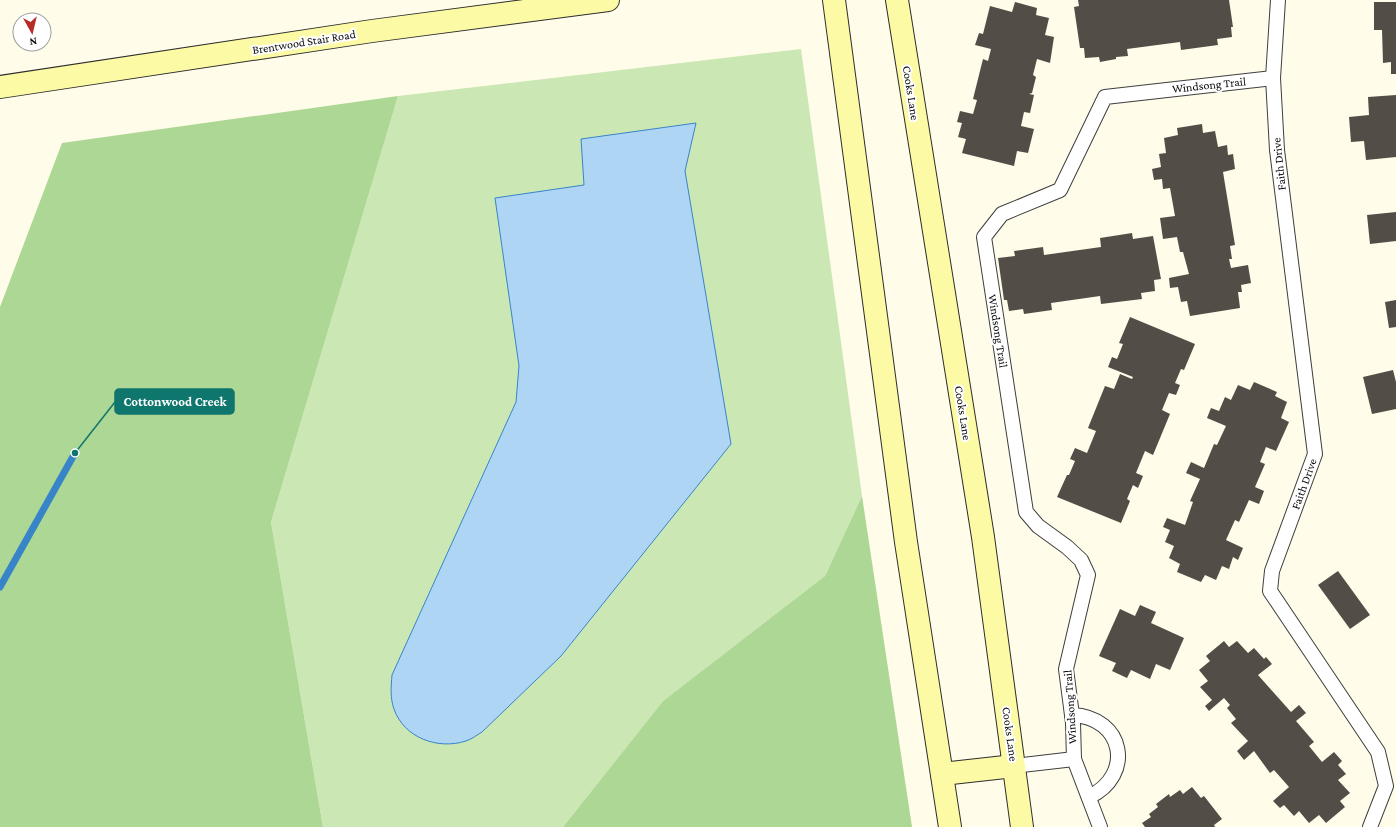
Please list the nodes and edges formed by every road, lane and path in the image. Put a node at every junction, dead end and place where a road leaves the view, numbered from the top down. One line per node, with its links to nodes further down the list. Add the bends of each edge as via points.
1 (608, 0): 6 (main road, Brentwood Stair Road, via 372,31)
2 (834, 0): 10 (main road, via 906,542)
3 (897, 0): 9 (main road, Cooks Lane, via 981,529)
4 (1278, 0): 5 (lane, Faith Drive)
5 (1273, 78): 7 (lane, Windsong Trail, via 1104,97 1060,190 1002,214 984,237 1026,512 1038,526 1080,560 1088,575 1066,669); 15 (lane, Faith Drive, via 1277,150 1315,454 1272,571 1270,591 1378,752 1386,786)
6 (0, 87)
7 (1072, 716): 8 (lane, Windsong Trail); 11 (lane, via 1094,719 1103,725 1116,742 1118,764 1114,775 1099,792)
8 (1074, 760): 9 (lane, Windsong Trail); 11 (lane, Windsong Trail)
9 (1014, 766): 10 (main road); 13 (main road, Cooks Lane)
10 (942, 774): 12 (main road)
11 (1089, 797): 14 (lane, Windsong Trail)
12 (950, 827)
13 (1022, 827)
14 (1100, 827)
15 (1370, 827)

